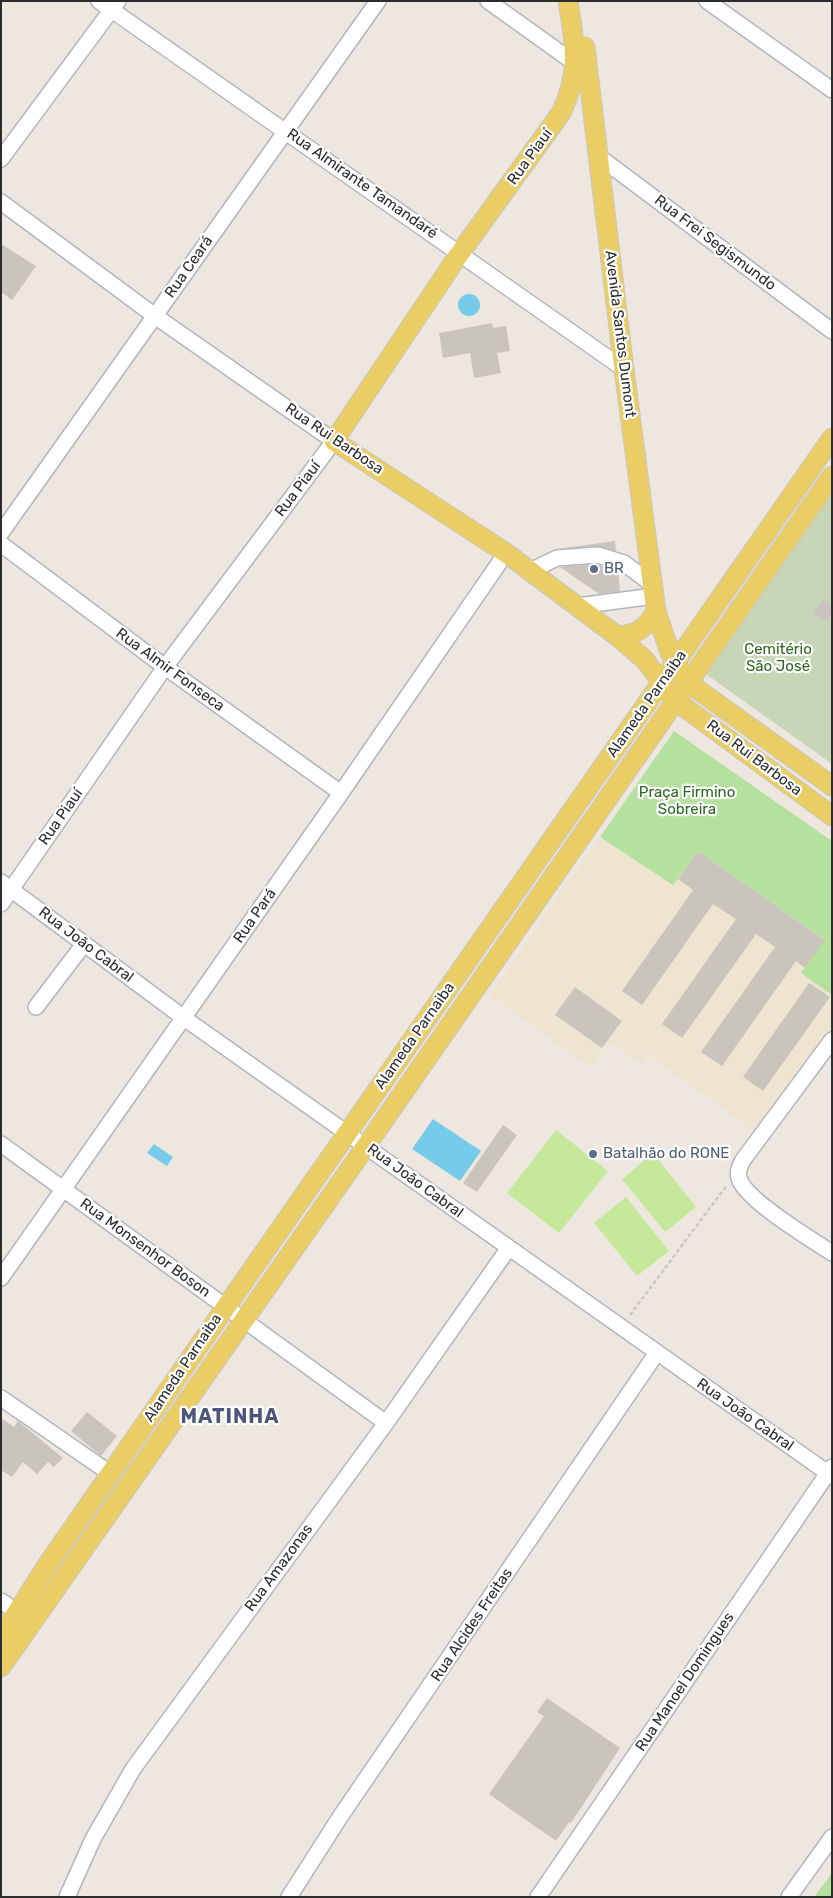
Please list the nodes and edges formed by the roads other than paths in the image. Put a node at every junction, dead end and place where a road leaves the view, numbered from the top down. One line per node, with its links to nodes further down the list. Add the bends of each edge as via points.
1 (99, 1): 7 (street, Rua Almirante Tamandaré)
2 (378, 1): 10 (street, Rua Ceará)
3 (488, 1): 8 (street)
4 (568, 1): 8 (main road)
5 (580, 1): 11 (main road, Avenida Santos Dumont)
6 (707, 1): 9 (street)
7 (115, 6): 10 (street, Rua Almirante Tamandaré); 12 (street)
8 (576, 64): 14 (main road, Rua Piauí, via 568,99 561,113)
9 (832, 90)
10 (285, 130): 14 (street, Rua Almirante Tamandaré); 15 (street, Rua Ceará)
11 (598, 156): 16 (street, Rua Frei Segismundo); 17 (main road, Avenida Santos Dumont)
12 (1, 159)
13 (1, 202): 15 (street, Rua Rui Barbosa)
14 (460, 253): 17 (street, Rua Almirante Tamandaré); 19 (main road, Rua Piauí)
15 (155, 316): 19 (street, Rua Rui Barbosa); 21 (street, Rua Ceará)
16 (832, 330)
17 (624, 370): 25 (main road, Avenida Santos Dumont)
18 (832, 438): 28 (main road, Alameda Parnaiba)
19 (334, 440): 23 (main road, Rua Rui Barbosa); 29 (street, Rua Piauí)
20 (832, 476): 31 (main road, Alameda Parnaiba)
21 (1, 534)
22 (1, 544): 29 (street, Rua Almir Fonseca)
23 (506, 553): 24 (main road, Rua Rui Barbosa); 34 (street, Rua Pará)
24 (530, 571): 25 (street, via 557,558 598,555 624,563); 26 (main road, Rua Rui Barbosa)
25 (655, 597): 26 (street); 27 (main road, via 649,624 630,635); 28 (main road, Avenida Santos Dumont, via 664,636)
26 (578, 606): 27 (main road, Rua Rui Barbosa)
27 (617, 636): 30 (main road, Rua Rui Barbosa)
28 (675, 663): 30 (main road, Alameda Parnaiba); 31 (main road, Avenida Santos Dumont)
29 (165, 667): 34 (street, Rua Almir Fonseca); 36 (street, Rua Piauí)
30 (662, 680): 32 (main road, Rua Rui Barbosa); 38 (main road, Alameda Parnaiba)
31 (687, 682): 32 (main road, Alameda Parnaiba); 33 (main road, Rua Rui Barbosa)
32 (676, 701): 35 (main road, Rua Rui Barbosa); 39 (main road, Alameda Parnaiba)
33 (832, 786)
34 (341, 793): 42 (street, Rua Pará)
35 (832, 816)
36 (6, 886): 37 (street, Rua Piauí); 40 (street, Rua João Cabral)
37 (1, 904)
38 (497, 920): 39 (main road); 44 (main road, Alameda Parnaiba)
39 (515, 932): 46 (main road, Alameda Parnaiba)
40 (84, 944): 41 (street); 42 (street, Rua João Cabral)
41 (36, 1007)
42 (184, 1018): 44 (street, Rua João Cabral); 47 (street, Rua Pará)
43 (832, 1040): 49 (street, via 741,1165 739,1178 756,1200)
44 (347, 1132): 46 (street, Rua João Cabral); 51 (main road, Alameda Parnaiba)
45 (1, 1144): 47 (street, Rua Monsenhor Boson)
46 (366, 1146): 48 (street, Rua João Cabral); 52 (main road, Alameda Parnaiba)
47 (64, 1189): 50 (street, Rua Pará); 51 (street, Rua Monsenhor Boson)
48 (508, 1248): 53 (street, Rua João Cabral); 55 (street, Rua Amazonas)
49 (832, 1253)
50 (1, 1278)
51 (226, 1307): 52 (street, Rua Monsenhor Boson); 57 (main road, Alameda Parnaiba)
52 (243, 1319): 55 (street, Rua Monsenhor Boson); 60 (main road, Alameda Parnaiba)
53 (656, 1354): 56 (street, Rua João Cabral); 64 (street, Rua Alcides Freitas)
54 (1, 1398): 57 (street)
55 (386, 1423): 63 (street, Rua Amazonas, via 133,1769 93,1840)
56 (830, 1472): 65 (street, Rua Manoel Domingues)
57 (111, 1474): 59 (main road, Alameda Parnaiba)
58 (1, 1602): 59 (street)
59 (17, 1612): 60 (main road, Alameda Parnaiba)
60 (5, 1644): 61 (main road, Alameda Parnaiba)
61 (1, 1667)
62 (832, 1837): 66 (street)
63 (67, 1897)
64 (289, 1897)
65 (538, 1897)
66 (789, 1897)

